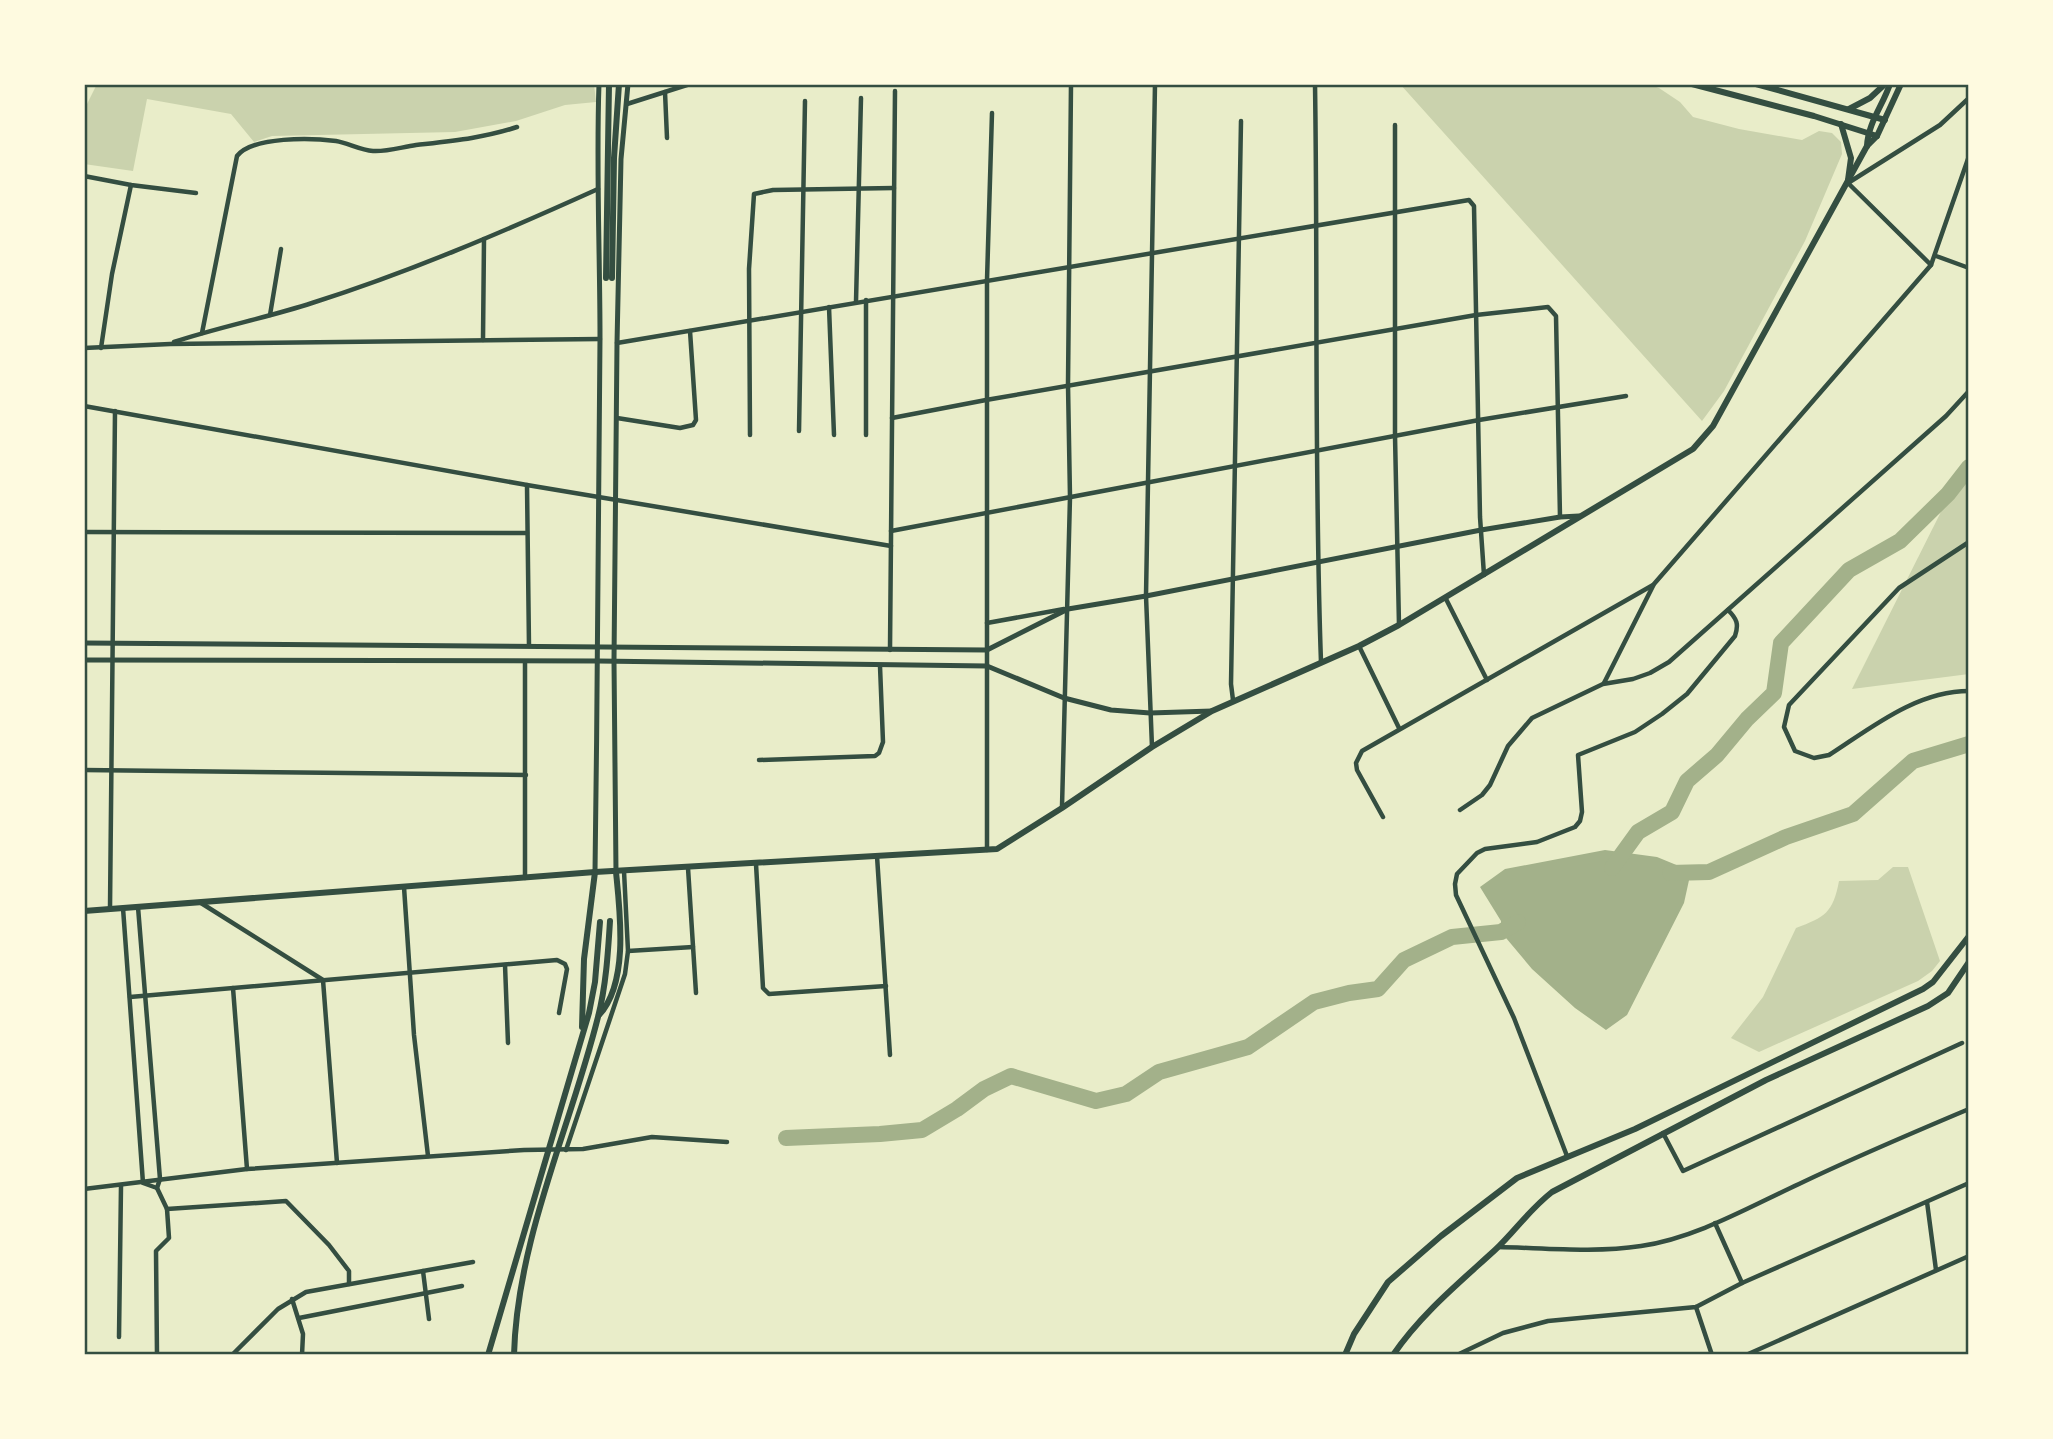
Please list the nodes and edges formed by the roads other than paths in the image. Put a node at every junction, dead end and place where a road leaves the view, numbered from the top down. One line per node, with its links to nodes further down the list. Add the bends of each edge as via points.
1 (599, 84): 38 (street)
2 (609, 84): 3 (main road, via 609,278)
3 (620, 84)
4 (628, 84): 19 (street)
5 (690, 84): 14 (street)
6 (1071, 84): 50 (street)
7 (1155, 84): 47 (street)
8 (1315, 84): 43 (street)
9 (1692, 84): 23 (main road)
10 (1756, 84): 18 (main road)
11 (1887, 84): 20 (main road); 22 (main road)
12 (1901, 84): 24 (main road)
13 (895, 91): 37 (street)
14 (665, 92): 19 (street); 31 (street)
15 (861, 98): 40 (street)
16 (1969, 98): 35 (street, via 1940,125)
17 (806, 101): 39 (street)
18 (1829, 103): 20 (main road); 23 (main road)
19 (627, 104): 66 (street, via 621,159)
20 (1849, 109): 22 (main road)
21 (992, 113): 52 (street)
22 (1875, 117): 24 (main road); 29 (main road)
23 (1825, 119): 26 (main road)
24 (1885, 120): 30 (main road)
25 (1241, 121): 44 (street)
26 (1841, 124): 29 (main road); 35 (main road, via 1851,158)
27 (1395, 125): 42 (street)
28 (517, 127): 63 (street, via 451,143 373,151 319,140 266,142 242,149)
29 (1868, 132): 30 (main road); 32 (main road)
30 (1877, 136): 32 (main road)
31 (667, 138)
32 (1867, 146): 35 (main road)
33 (1969, 156): 48 (street)
34 (84, 176): 36 (street)
35 (1848, 183): 49 (street); 96 (main road, via 1707,435 1693,449)
36 (131, 185): 41 (street); 70 (street)
37 (894, 188): 40 (street); 53 (street)
38 (598, 189): 45 (street); 64 (street)
39 (803, 190): 40 (street); 57 (street); 60 (street, via 754,194)
40 (860, 190): 55 (street)
41 (196, 193)
42 (1395, 212): 43 (street); 59 (street, via 1463,200 1474,206); 61 (street)
43 (1318, 225): 44 (street); 67 (street)
44 (1238, 238): 47 (street); 71 (street)
45 (484, 239): 58 (street); 65 (street)
46 (281, 249): 58 (street)
47 (1153, 252): 50 (street); 72 (street)
48 (1936, 256): 49 (street); 51 (street)
49 (1931, 265): 109 (street)
50 (1070, 266): 52 (street); 73 (street)
51 (1969, 268)
52 (987, 280): 53 (street); 76 (street)
53 (892, 296): 54 (street); 81 (street)
54 (866, 300): 55 (street); 86 (street)
55 (856, 302): 56 (street)
56 (829, 307): 57 (street); 85 (street)
57 (801, 312): 60 (street); 83 (street)
58 (270, 315): 63 (street)
59 (1476, 315): 61 (street); 78 (street, via 1540,306 1556,316); 82 (street)
60 (750, 320): 62 (street); 84 (street)
61 (1395, 329): 67 (street); 87 (street)
62 (690, 331): 66 (street); 80 (street, via 693,425 680,428)
63 (202, 333): 68 (street)
64 (600, 339): 65 (street); 93 (street)
65 (483, 340): 68 (street)
66 (618, 343): 80 (street)
67 (1316, 343): 71 (street); 88 (street)
68 (170, 344): 70 (street)
69 (84, 348): 70 (street)
70 (101, 348)
71 (1238, 356): 72 (street); 89 (street)
72 (1150, 371): 73 (street); 90 (street)
73 (1068, 385): 76 (street); 92 (street)
74 (1969, 391): 113 (street)
75 (1626, 396): 78 (street)
76 (986, 400): 81 (street); 95 (street)
77 (84, 406): 79 (street)
78 (1557, 407): 82 (street); 97 (street)
79 (115, 411): 91 (street); 101 (street)
80 (617, 418): 94 (street)
81 (892, 418): 99 (street)
82 (1479, 420): 87 (street); 98 (street)
83 (799, 431)
84 (750, 435)
85 (834, 435)
86 (866, 435)
87 (1395, 436): 88 (street); 105 (street)
88 (1315, 452): 89 (street); 106 (street)
89 (1234, 467): 90 (street); 108 (street)
90 (1147, 482): 92 (street); 110 (street)
91 (527, 485): 93 (street); 102 (street)
92 (1070, 497): 95 (street); 112 (street)
93 (600, 498): 94 (street); 120 (street)
94 (616, 500): 104 (street); 121 (street)
95 (988, 514): 99 (street); 114 (street)
96 (1582, 516): 97 (street); 107 (main road)
97 (1560, 517): 98 (street)
98 (1481, 530): 105 (street); 107 (street)
99 (891, 531): 104 (street)
100 (84, 532): 101 (street)
101 (114, 532): 102 (street); 117 (street)
102 (527, 533): 118 (street)
103 (1969, 542): 136 (street, via 1899,588 1789,705 1784,727 1795,751 1822,757 1906,706)
104 (891, 545): 123 (street)
105 (1398, 547): 106 (street); 115 (street)
106 (1317, 563): 108 (street); 130 (street)
107 (1484, 575): 111 (main road)
108 (1233, 578): 110 (street); 138 (street)
109 (1654, 584): 134 (street); 135 (street)
110 (1146, 596): 112 (street); 140 (street)
111 (1446, 598): 115 (main road); 134 (street)
112 (1068, 609): 114 (street); 124 (street); 137 (street)
113 (1728, 610): 135 (street, via 1669,662 1633,680); 188 (street, via 1738,626 1735,636 1688,694 1635,732 1578,755 1582,812 1575,827 1537,842 1485,849 1458,874 1455,884 1514,1018)
114 (987, 623): 124 (street)
115 (1399, 625): 119 (main road)
116 (84, 643): 117 (street)
117 (114, 643): 118 (street); 126 (street)
118 (529, 646): 120 (street)
119 (1359, 646): 130 (main road); 141 (street)
120 (599, 647): 121 (street); 127 (street)
121 (614, 647): 122 (street); 128 (street)
122 (841, 649): 123 (street); 131 (street)
123 (890, 650): 124 (street)
124 (987, 650): 133 (street)
125 (84, 660): 126 (street)
126 (114, 660): 129 (street); 145 (street)
127 (598, 661): 128 (street); 129 (street); 155 (street)
128 (614, 661): 131 (street); 154 (street)
129 (525, 662): 146 (street)
130 (1321, 662): 138 (main road)
131 (841, 665): 132 (street)
132 (880, 666): 133 (street); 143 (street, via 883,742 879,753)
133 (986, 666): 137 (street); 150 (street)
134 (1487, 680): 141 (street)
135 (1603, 684): 148 (street, via 1532,718 1508,746 1490,785)
136 (1969, 691)
137 (1064, 698): 140 (street); 147 (street)
138 (1233, 700): 139 (main road)
139 (1212, 711): 140 (street); 142 (main road)
140 (1150, 713): 142 (street)
141 (1399, 728): 149 (street, via 1362,751 1356,763)
142 (1152, 747): 147 (main road)
143 (759, 760)
144 (84, 770): 145 (street)
145 (112, 771): 146 (street); 161 (street)
146 (526, 775): 156 (street)
147 (1062, 808): 150 (main road, via 1011,841)
148 (1460, 810)
149 (1383, 817)
150 (987, 850): 151 (main road)
151 (877, 856): 152 (main road); 172 (street)
152 (756, 864): 153 (main road); 172 (street, via 768,994)
153 (688, 868): 154 (main road); 166 (street)
154 (620, 871): 155 (main road); 167 (street); 178 (main road, via 620,957 616,982)
155 (595, 872): 156 (main road); 179 (main road, via 584,959)
156 (525, 878): 157 (main road)
157 (404, 886): 158 (main road); 170 (street)
158 (200, 902): 159 (main road); 171 (street)
159 (138, 907): 160 (main road); 175 (street)
160 (123, 908): 161 (main road); 176 (street)
161 (110, 909): 162 (main road)
162 (84, 911)
163 (610, 921): 178 (main road)
164 (600, 922): 179 (main road, via 595,982)
165 (1969, 936): 188 (main road, via 1923,989 1635,1129)
166 (692, 947): 167 (street); 174 (street)
167 (628, 951): 186 (street, via 620,992)
168 (1969, 962): 184 (main road, via 1948,993 1928,1006)
169 (505, 965): 170 (street); 177 (street, via 557,960 565,964); 180 (street)
170 (411, 972): 171 (street); 187 (street)
171 (323, 980): 173 (street); 189 (street)
172 (886, 986): 182 (street)
173 (233, 988): 175 (street); 190 (street)
174 (696, 993)
175 (145, 996): 176 (street); 191 (street)
176 (130, 997): 192 (street)
177 (559, 1013)
178 (598, 1016): 220 (main road, via 521,1282)
179 (582, 1032): 214 (main road)
180 (508, 1043)
181 (1962, 1043): 184 (street, via 1684,1171)
182 (890, 1055)
183 (1969, 1109): 199 (street)
184 (1663, 1133): 200 (main road, via 1552,1192)
185 (727, 1142): 186 (street, via 652,1137)
186 (566, 1150): 187 (street)
187 (428, 1156): 189 (street)
188 (1567, 1156): 221 (main road, via 1517,1178 1388,1282)
189 (337, 1163): 190 (street)
190 (247, 1168): 191 (street)
191 (160, 1179): 192 (street); 195 (street)
192 (143, 1182): 194 (street); 195 (street)
193 (1969, 1183): 197 (street)
194 (121, 1186): 196 (street); 213 (street)
195 (158, 1188): 198 (street)
196 (84, 1189)
197 (1927, 1202): 203 (street); 205 (street)
198 (167, 1209): 206 (street, via 286,1201 349,1270); 215 (street, via 169,1238 156,1251)
199 (1715, 1223): 200 (street, via 1641,1247); 205 (street)
200 (1498, 1247): 222 (main road, via 1418,1323)
201 (1969, 1256): 203 (street)
202 (473, 1262): 204 (street)
203 (1936, 1270): 225 (street)
204 (424, 1271): 206 (street); 208 (street)
205 (1742, 1283): 210 (street)
206 (349, 1284): 209 (street)
207 (461, 1286): 208 (street)
208 (428, 1293): 211 (street); 212 (street)
209 (292, 1299): 211 (street); 216 (street)
210 (1696, 1307): 223 (street, via 1548,1321 1503,1333); 224 (street)
211 (299, 1318): 217 (street)
212 (429, 1320)
213 (119, 1338)
214 (487, 1354)
215 (157, 1355)
216 (232, 1355)
217 (302, 1355)
218 (410, 1355): 219 (street)
219 (426, 1355)
220 (514, 1355)
221 (1345, 1355)
222 (1393, 1355)
223 (1457, 1355)
224 (1712, 1355)
225 (1747, 1355)

